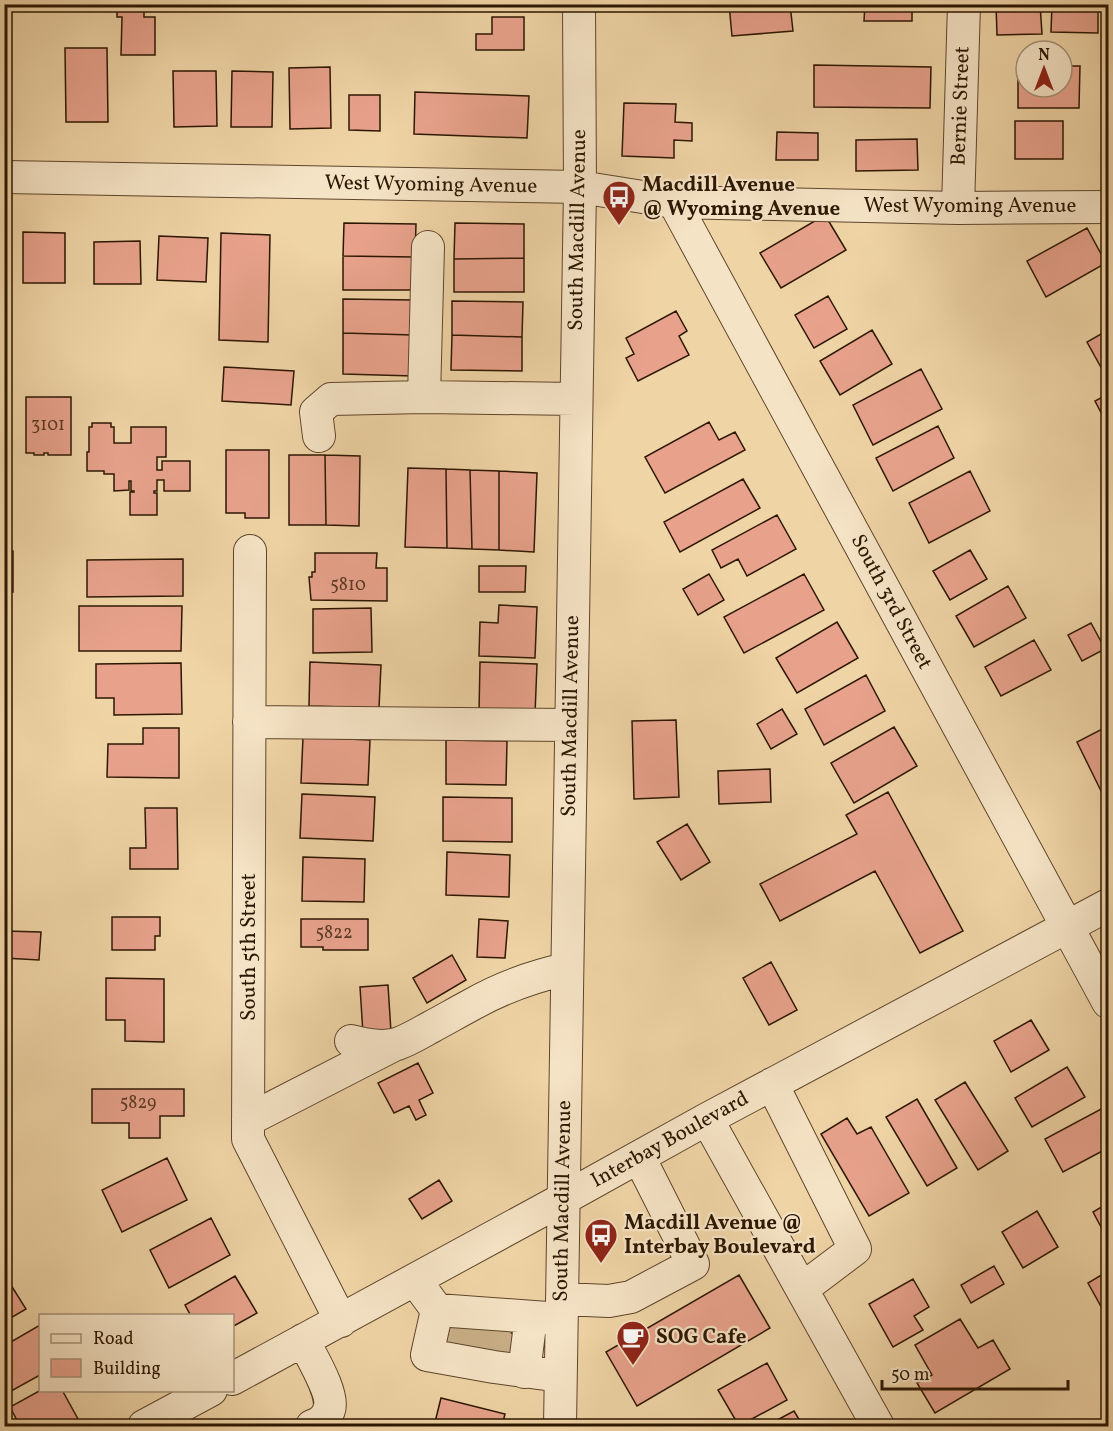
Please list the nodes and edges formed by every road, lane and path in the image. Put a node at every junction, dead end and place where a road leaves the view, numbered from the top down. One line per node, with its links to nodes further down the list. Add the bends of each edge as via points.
1 (579, 4): 4 (street, South Macdill Avenue)
2 (964, 4): 7 (street, Bernie Street)
3 (4, 177): 4 (street, West Wyoming Avenue)
4 (580, 187): 5 (street, West Wyoming Avenue); 10 (street, South Macdill Avenue)
5 (674, 202): 7 (street, West Wyoming Avenue); 16 (street, South 3rd Street)
6 (1108, 207): 7 (street, West Wyoming Avenue)
7 (958, 208)
8 (428, 246): 9 (street)
9 (424, 397): 10 (street); 11 (street, via 331,399 316,412)
10 (576, 399): 14 (street, South Macdill Avenue)
11 (319, 436)
12 (250, 551): 13 (street, South 5th Street)
13 (249, 722): 14 (street); 23 (street, South 5th Street)
14 (571, 725): 17 (street, South Macdill Avenue)
15 (1108, 905): 16 (street, Interbay Boulevard)
16 (1067, 927): 18 (street, South 3rd Street); 21 (street, Interbay Boulevard)
17 (567, 969): 20 (street, via 541,974 502,990); 25 (street, South Macdill Avenue)
18 (1108, 1002)
19 (351, 1041): 20 (street)
20 (397, 1044): 23 (street)
21 (772, 1084): 22 (street, Interbay Boulevard); 27 (street, via 855,1249)
22 (707, 1119): 24 (street, Interbay Boulevard); 27 (street)
23 (248, 1120): 29 (street, South 5th Street, via 248,1139)
24 (639, 1157): 25 (street, Interbay Boulevard); 28 (street, via 693,1264 631,1297)
25 (563, 1199): 26 (street, Interbay Boulevard); 28 (street, South Macdill Avenue)
26 (415, 1280): 29 (street, Interbay Boulevard); 30 (street)
27 (802, 1289): 40 (street)
28 (551, 1312): 30 (street); 32 (street); 33 (street, South Macdill Avenue)
29 (341, 1321): 31 (street, Interbay Boulevard)
30 (474, 1337): 32 (street)
31 (303, 1340): 34 (street, Interbay Boulevard); 38 (street, via 329,1393 330,1409 322,1421)
32 (524, 1372): 33 (street)
33 (561, 1376): 39 (street, South Macdill Avenue)
34 (234, 1378)
35 (208, 1392): 36 (street)
36 (173, 1419): 37 (street)
37 (144, 1426)
38 (312, 1426)
39 (560, 1426)
40 (878, 1426)

